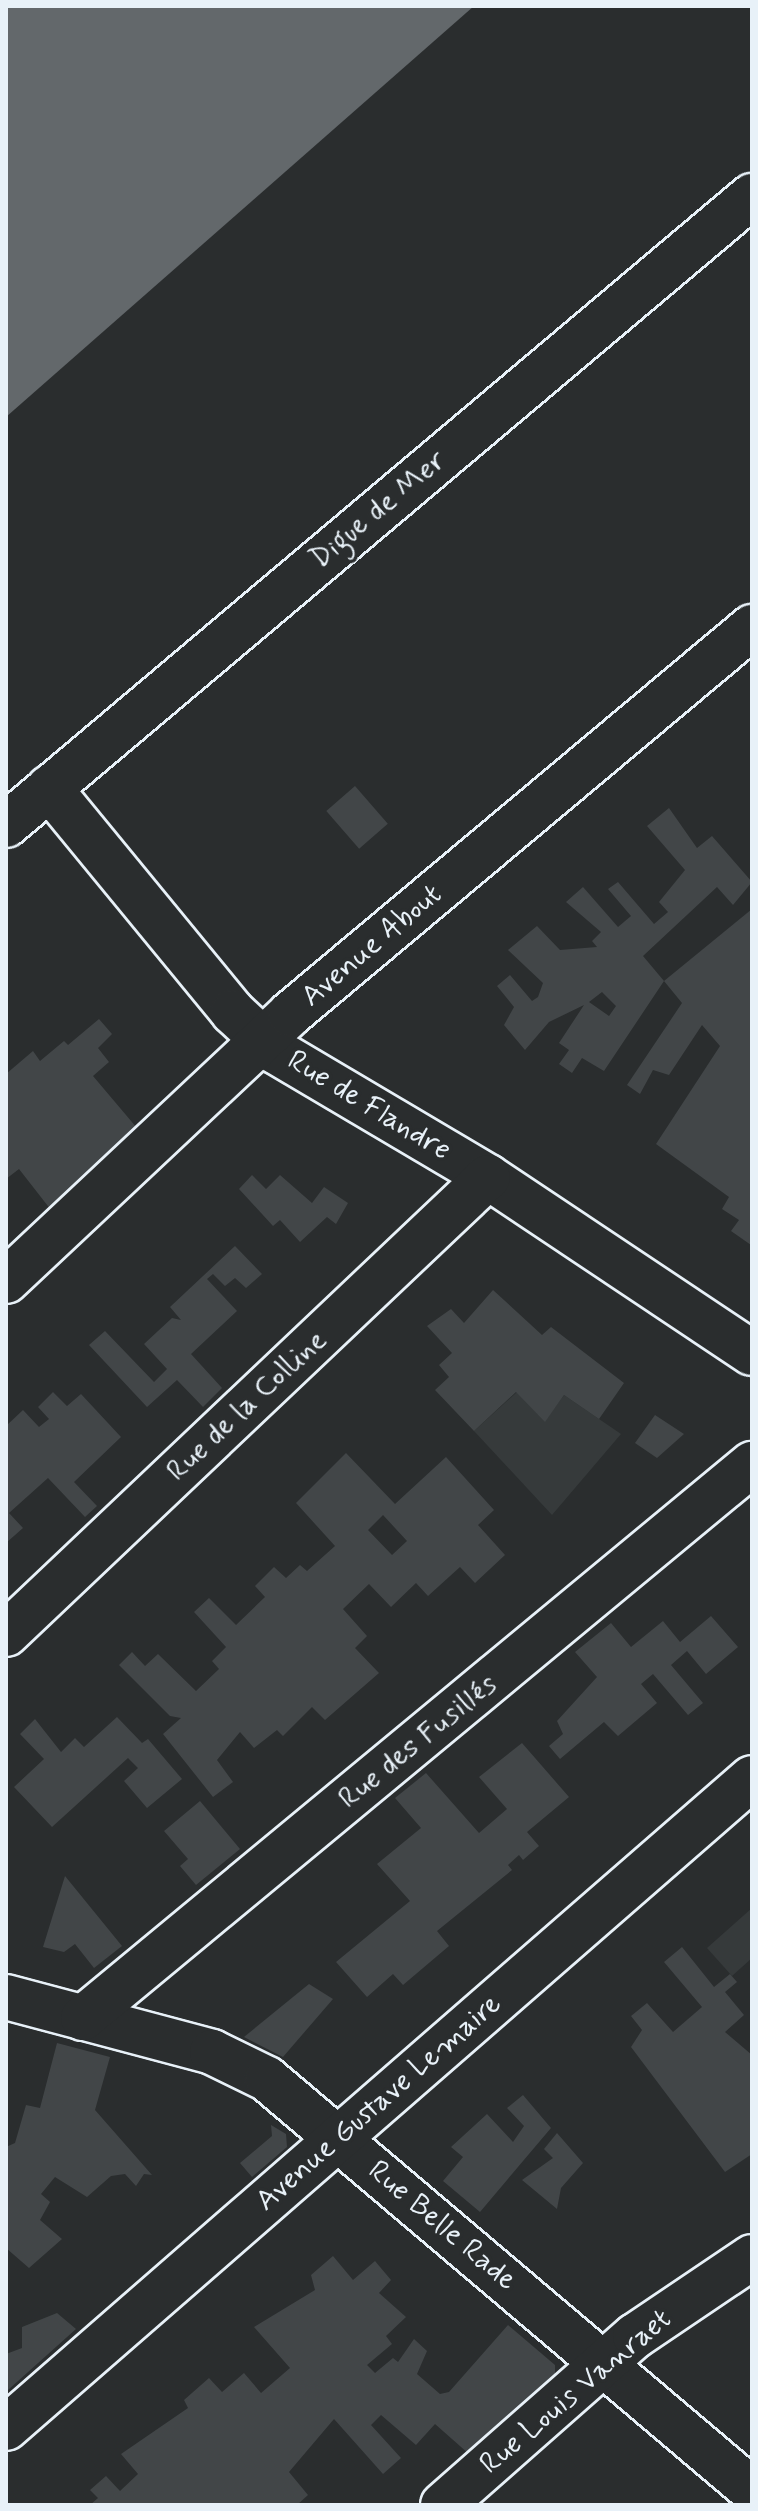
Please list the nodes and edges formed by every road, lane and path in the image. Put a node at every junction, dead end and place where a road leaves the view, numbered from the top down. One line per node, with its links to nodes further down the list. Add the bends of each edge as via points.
1 (752, 196): 3 (street, Digue de Mer)
2 (743, 650): 5 (street, Avenue About)
3 (49, 788): 4 (street, Digue de Mer); 5 (street, Rue de Flandre)
4 (6, 825)
5 (261, 1040): 6 (street, Rue de Flandre); 7 (street, Avenue About)
6 (488, 1177): 8 (street, Rue de Flandre); 10 (street, Rue de la Colline)
7 (6, 1281)
8 (752, 1353)
9 (752, 1464): 13 (street, Rue des Fusillés)
10 (6, 1634)
11 (752, 1778): 14 (street, Avenue Gustave Lemaire)
12 (6, 1997): 13 (street, Rue Belle Rade)
13 (83, 2018): 14 (street, Rue Belle Rade, via 241,2064)
14 (339, 2138): 16 (street, Rue Belle Rade); 17 (street, Avenue Gustave Lemaire)
15 (752, 2257): 16 (street, Rue Louis Vanraet)
16 (603, 2362): 18 (street, Rue Belle Rade); 19 (street, Rue Louis Vanraet)
17 (6, 2428)
18 (752, 2490)
19 (443, 2505)

